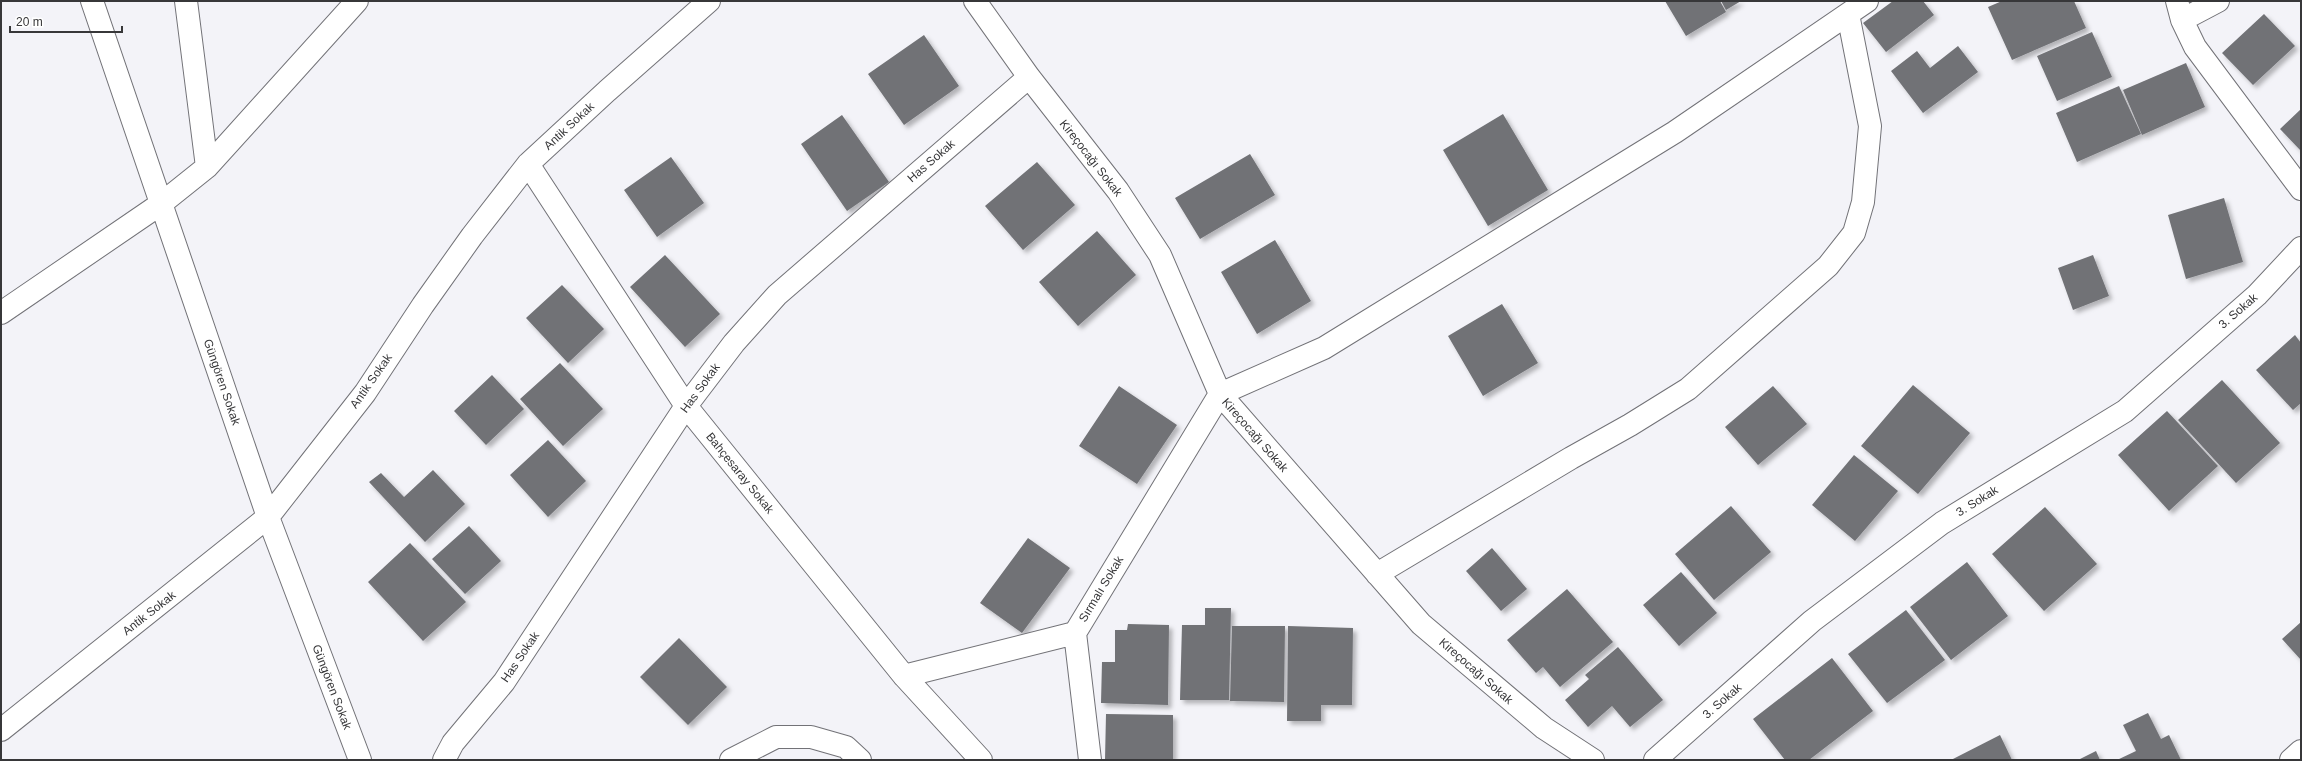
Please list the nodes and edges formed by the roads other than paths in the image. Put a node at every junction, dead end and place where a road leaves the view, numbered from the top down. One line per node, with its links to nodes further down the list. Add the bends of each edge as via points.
1 (92, 1): 14 (street, Güngören Sokak)
2 (186, 1): 12 (street)
3 (357, 1): 12 (street)
4 (709, 1): 11 (street, Antik Sokak)
5 (975, 1): 10 (street, Kireçocağı Sokak)
6 (1867, 1): 9 (street)
7 (2218, 1): 8 (street)
8 (2180, 10): 13 (street, via 2195,47)
9 (1848, 14): 17 (street, via 1675,132 1324,348); 20 (street, via 1870,126 1863,202 1854,233 1828,266 1688,389)
10 (1029, 78): 17 (street, Kireçocağı Sokak, via 1118,191 1160,256); 18 (street, Has Sokak, via 777,295 734,343)
11 (528, 164): 18 (street, Bahçesaray Sokak); 19 (street, Antik Sokak, via 463,248 365,393)
12 (207, 167): 14 (street)
13 (2301, 189)
14 (162, 203): 16 (street); 19 (street, Güngören Sokak)
15 (2301, 248): 32 (street, 3. Sokak, via 2257,295 2125,410 1942,523 1812,621)
16 (1, 313)
17 (1220, 394): 20 (street, Kireçocağı Sokak); 21 (street, Sırmalı Sokak)
18 (686, 406): 22 (street, Bahçesaray Sokak); 27 (street, Has Sokak, via 504,682 453,743)
19 (268, 517): 23 (street, Antik Sokak); 26 (street, Güngören Sokak)
20 (1377, 574): 31 (street, Kireçocağı Sokak, via 1421,624 1489,683 1544,728)
21 (1075, 633): 22 (street, Sırmalı Sokak); 30 (street)
22 (904, 676): 25 (street, Bahçesaray Sokak)
23 (1, 730)
24 (2301, 751): 33 (street)
25 (970, 756)
26 (360, 760)
27 (444, 760)
28 (731, 760): 29 (street, via 776,737 811,737 846,747)
29 (860, 760)
30 (1090, 760)
31 (1593, 760)
32 (1655, 760)
33 (2291, 760)

